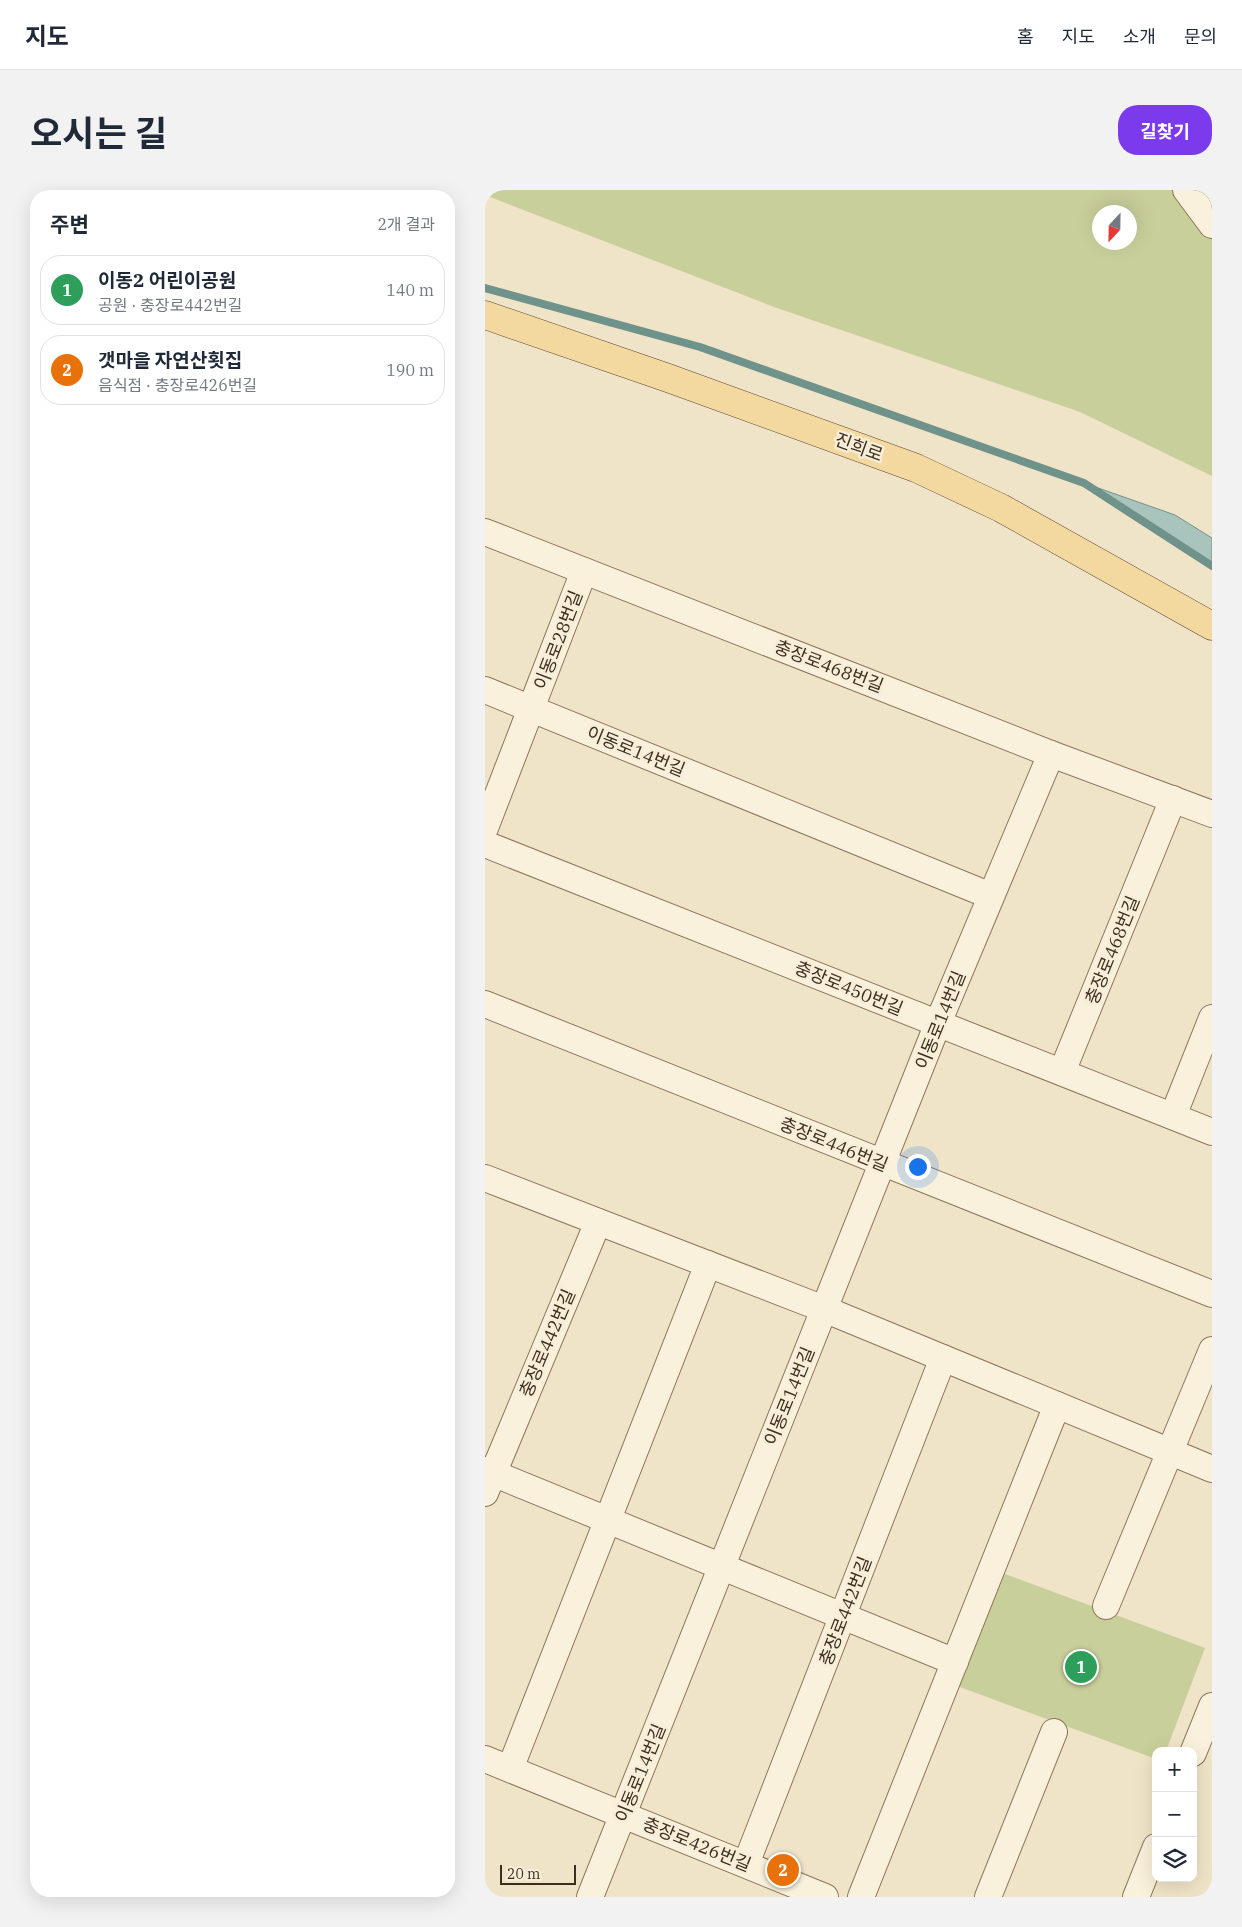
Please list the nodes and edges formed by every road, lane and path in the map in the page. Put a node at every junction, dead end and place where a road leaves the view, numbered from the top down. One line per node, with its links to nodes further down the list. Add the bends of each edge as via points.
1 (1186, 190): 2 (street)
2 (1212, 225)
3 (485, 315): 6 (main road, 진희로, via 916,468 1001,508)
4 (485, 532): 5 (street, 충장로468번길)
5 (584, 571): 8 (street, 이동로28번길); 9 (street, 충장로468번길)
6 (1212, 626)
7 (485, 690): 8 (street, 이동로28번길)
8 (532, 709): 12 (street, 이동로28번길); 14 (street, 이동로14번길)
9 (1051, 754): 10 (street, 충장로468번길); 14 (street, 이동로14번길)
10 (1173, 799): 11 (street, 충장로468번길); 18 (street, 충장로468번길)
11 (1212, 814)
12 (485, 828)
13 (485, 844): 17 (street, 충장로450번길)
14 (991, 896): 17 (street, 이동로14번길)
15 (485, 1004): 21 (street, 충장로446번길)
16 (1212, 1018): 19 (street)
17 (938, 1023): 18 (street, 충장로450번길); 21 (street, 이동로14번길)
18 (1062, 1072): 19 (street, 충장로450번길)
19 (1173, 1116): 20 (street, 충장로450번길)
20 (1212, 1132)
21 (882, 1163): 25 (street, 충장로446번길); 26 (street, 이동로14번길)
22 (485, 1178): 23 (street)
23 (598, 1222): 24 (street); 32 (street, 충장로442번길)
24 (708, 1264): 26 (street); 33 (street)
25 (1212, 1294)
26 (824, 1308): 28 (street); 34 (street, 이동로14번길)
27 (1212, 1350): 30 (street)
28 (943, 1358): 29 (street); 36 (street, 충장로442번길)
29 (1057, 1405): 30 (street); 37 (street)
30 (1169, 1451): 31 (street); 35 (street)
31 (1212, 1469)
32 (488, 1479): 33 (street)
33 (607, 1520): 34 (street); 42 (street)
34 (721, 1567): 36 (street); 43 (street, 이동로14번길)
35 (1106, 1606)
36 (843, 1616): 37 (street); 45 (street, 충장로442번길)
37 (955, 1662): 48 (street)
38 (1212, 1706): 40 (street)
39 (1054, 1732): 49 (street)
40 (1195, 1747)
41 (485, 1759): 42 (street, 충장로426번길)
42 (510, 1769): 43 (street, 충장로426번길)
43 (623, 1814): 45 (street, 충장로426번길); 46 (street, 이동로14번길)
44 (1152, 1857): 50 (street)
45 (746, 1864): 47 (street, 충장로426번길)
46 (590, 1897)
47 (825, 1897)
48 (861, 1897)
49 (988, 1897)
50 (1136, 1897)

